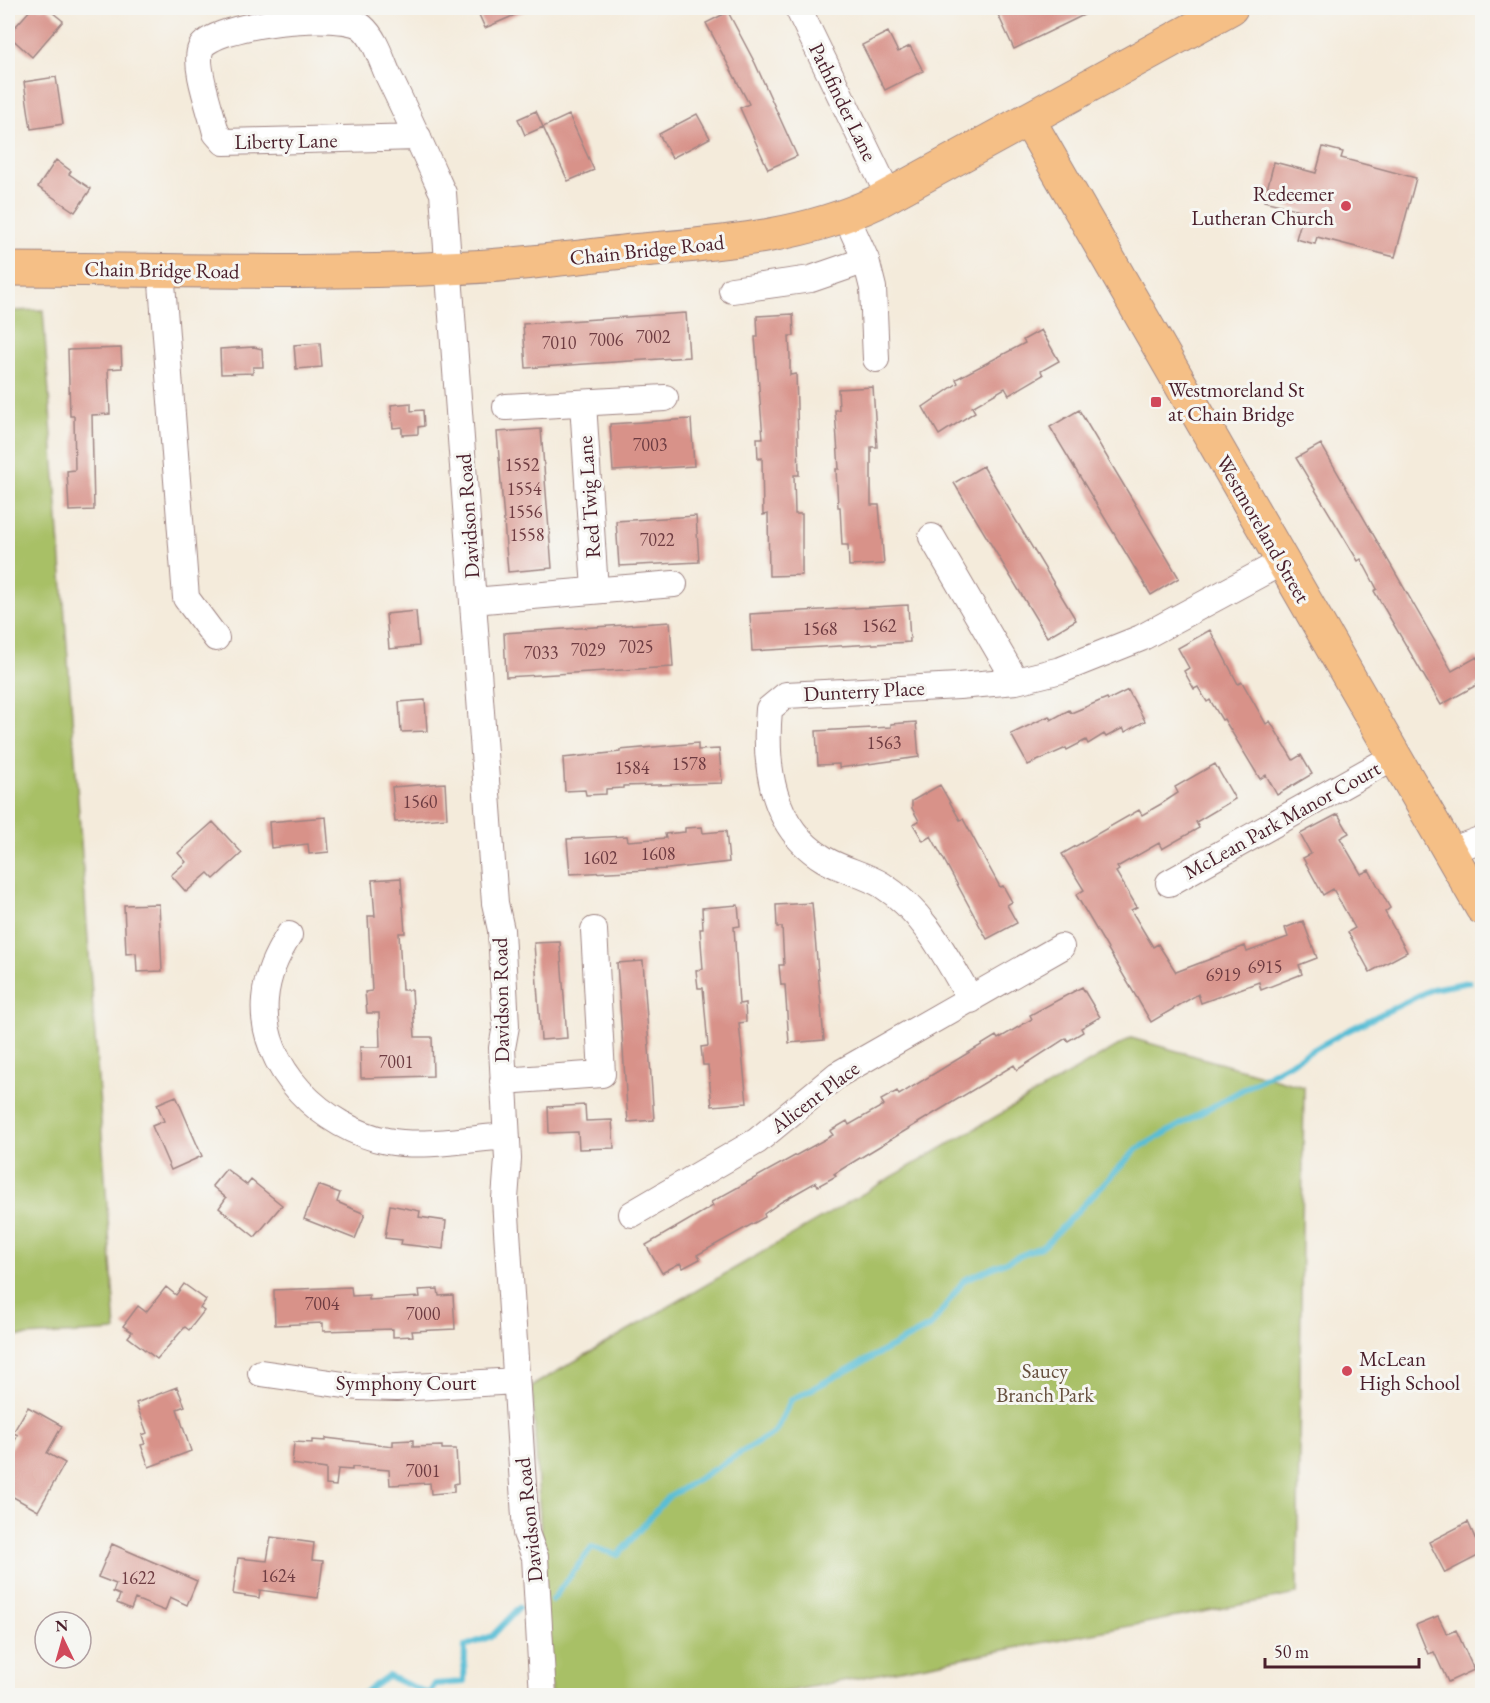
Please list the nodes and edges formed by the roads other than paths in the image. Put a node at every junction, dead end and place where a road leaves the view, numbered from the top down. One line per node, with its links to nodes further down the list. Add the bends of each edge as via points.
1 (798, 8): 5 (street, Pathfinder Lane)
2 (1231, 8): 3 (main road, Chain Bridge Road)
3 (1028, 119): 5 (main road, Chain Bridge Road); 17 (main road, Westmoreland Street)
4 (418, 137): 4 (street, Liberty Lane, via 372,40 358,24 334,19 277,22 214,36 201,48 198,64 216,133 224,142); 8 (street, Liberty Lane, via 443,193)
5 (889, 196): 6 (main road, Chain Bridge Road)
6 (846, 216): 7 (street); 8 (main road, Chain Bridge Road, via 801,230 742,240)
7 (866, 260): 11 (street, via 811,279); 12 (street, via 873,288)
8 (450, 268): 10 (main road, Chain Bridge Road, via 318,272); 20 (street, Davidson Road)
9 (8, 269): 10 (main road, Chain Bridge Road)
10 (161, 270): 21 (street, via 186,598)
11 (732, 290)
12 (876, 359)
13 (664, 398): 14 (street)
14 (583, 403): 15 (street); 19 (street, Red Twig Lane)
15 (506, 407)
16 (932, 537): 22 (street)
17 (1282, 562): 22 (street, Dunterry Place, via 1142,638 1061,670); 23 (main road, Westmoreland Street)
18 (674, 584): 19 (street)
19 (595, 591): 20 (street)
20 (473, 601): 32 (street, Davidson Road, via 495,903 501,930 506,1026)
21 (216, 638)
22 (1016, 681): 31 (street, Dunterry Place, via 786,695 770,709 769,762 774,793 786,824 801,843 825,860 882,885 908,907 930,930)
23 (1395, 756): 25 (main road, Westmoreland Street); 26 (street, McLean Park Manor Court)
24 (1482, 839): 25 (street)
25 (1450, 851): 27 (main road, Westmoreland Street)
26 (1169, 883)
27 (1482, 908)
28 (594, 930): 32 (street, via 602,1074)
29 (289, 935): 33 (street, via 268,979 265,1002 270,1035 280,1062 296,1087 315,1106 337,1123 389,1141)
30 (1061, 947): 31 (street, Alicent Place)
31 (971, 1000): 34 (street, Alicent Place, via 837,1075 757,1141)
32 (503, 1081): 33 (street, Davidson Road)
33 (506, 1137): 36 (street, Davidson Road, via 505,1199)
34 (632, 1214)
35 (261, 1373): 36 (street, Symphony Court, via 358,1387)
36 (516, 1381): 37 (street, Davidson Road, via 526,1533 534,1557)
37 (543, 1695)

